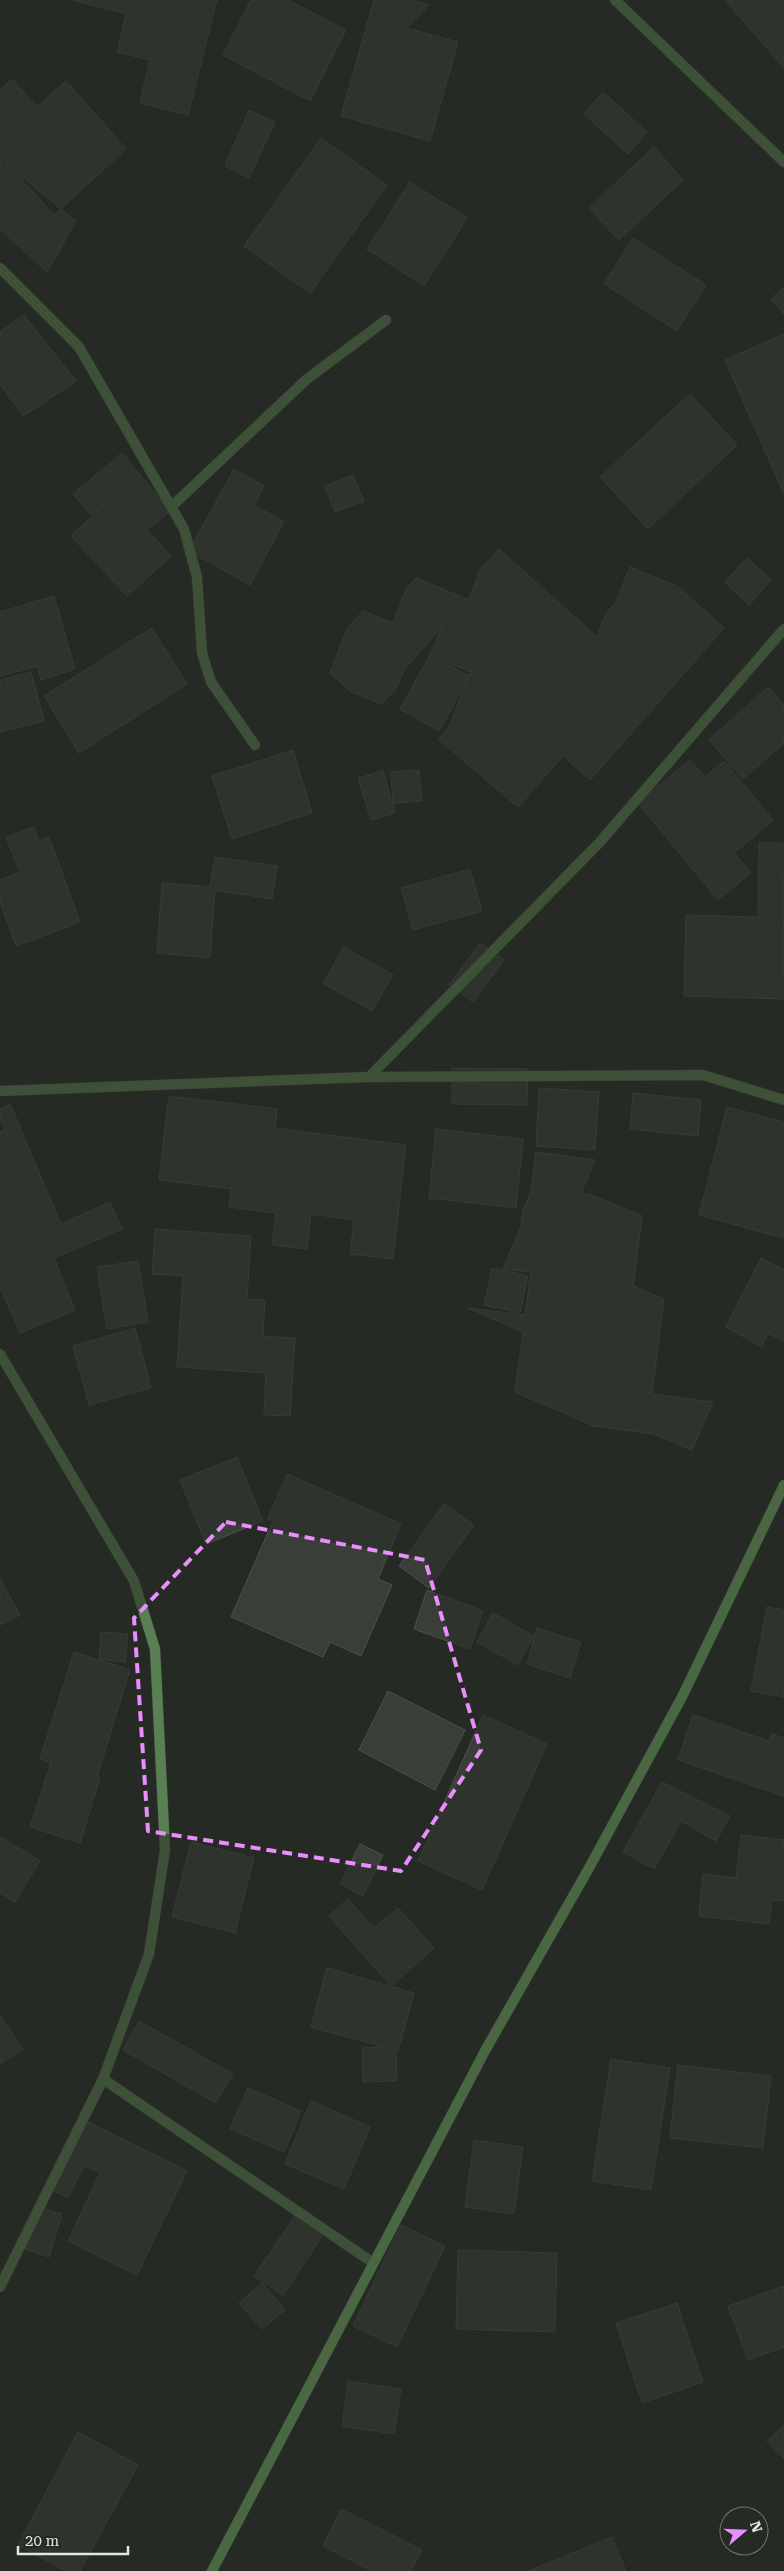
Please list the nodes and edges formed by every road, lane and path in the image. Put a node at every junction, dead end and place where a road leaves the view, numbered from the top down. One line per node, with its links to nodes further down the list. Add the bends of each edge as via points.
1 (615, 0): 2 (street)
2 (784, 162)
3 (0, 268): 5 (street, via 79,346)
4 (386, 320): 5 (street, via 307,379)
5 (171, 507): 7 (street, via 184,529 196,577 202,653 212,682)
6 (784, 629): 8 (street, via 599,843)
7 (254, 745)
8 (369, 1077): 9 (street); 10 (street, via 704,1075)
9 (0, 1091)
10 (784, 1100)
11 (0, 1354): 13 (street, via 134,1581 155,1649 165,1850 149,1954)
12 (784, 1485): 14 (street, via 683,1695)
13 (103, 2078): 14 (street); 15 (street)
14 (372, 2262): 16 (street)
15 (0, 2287)
16 (212, 2571)

